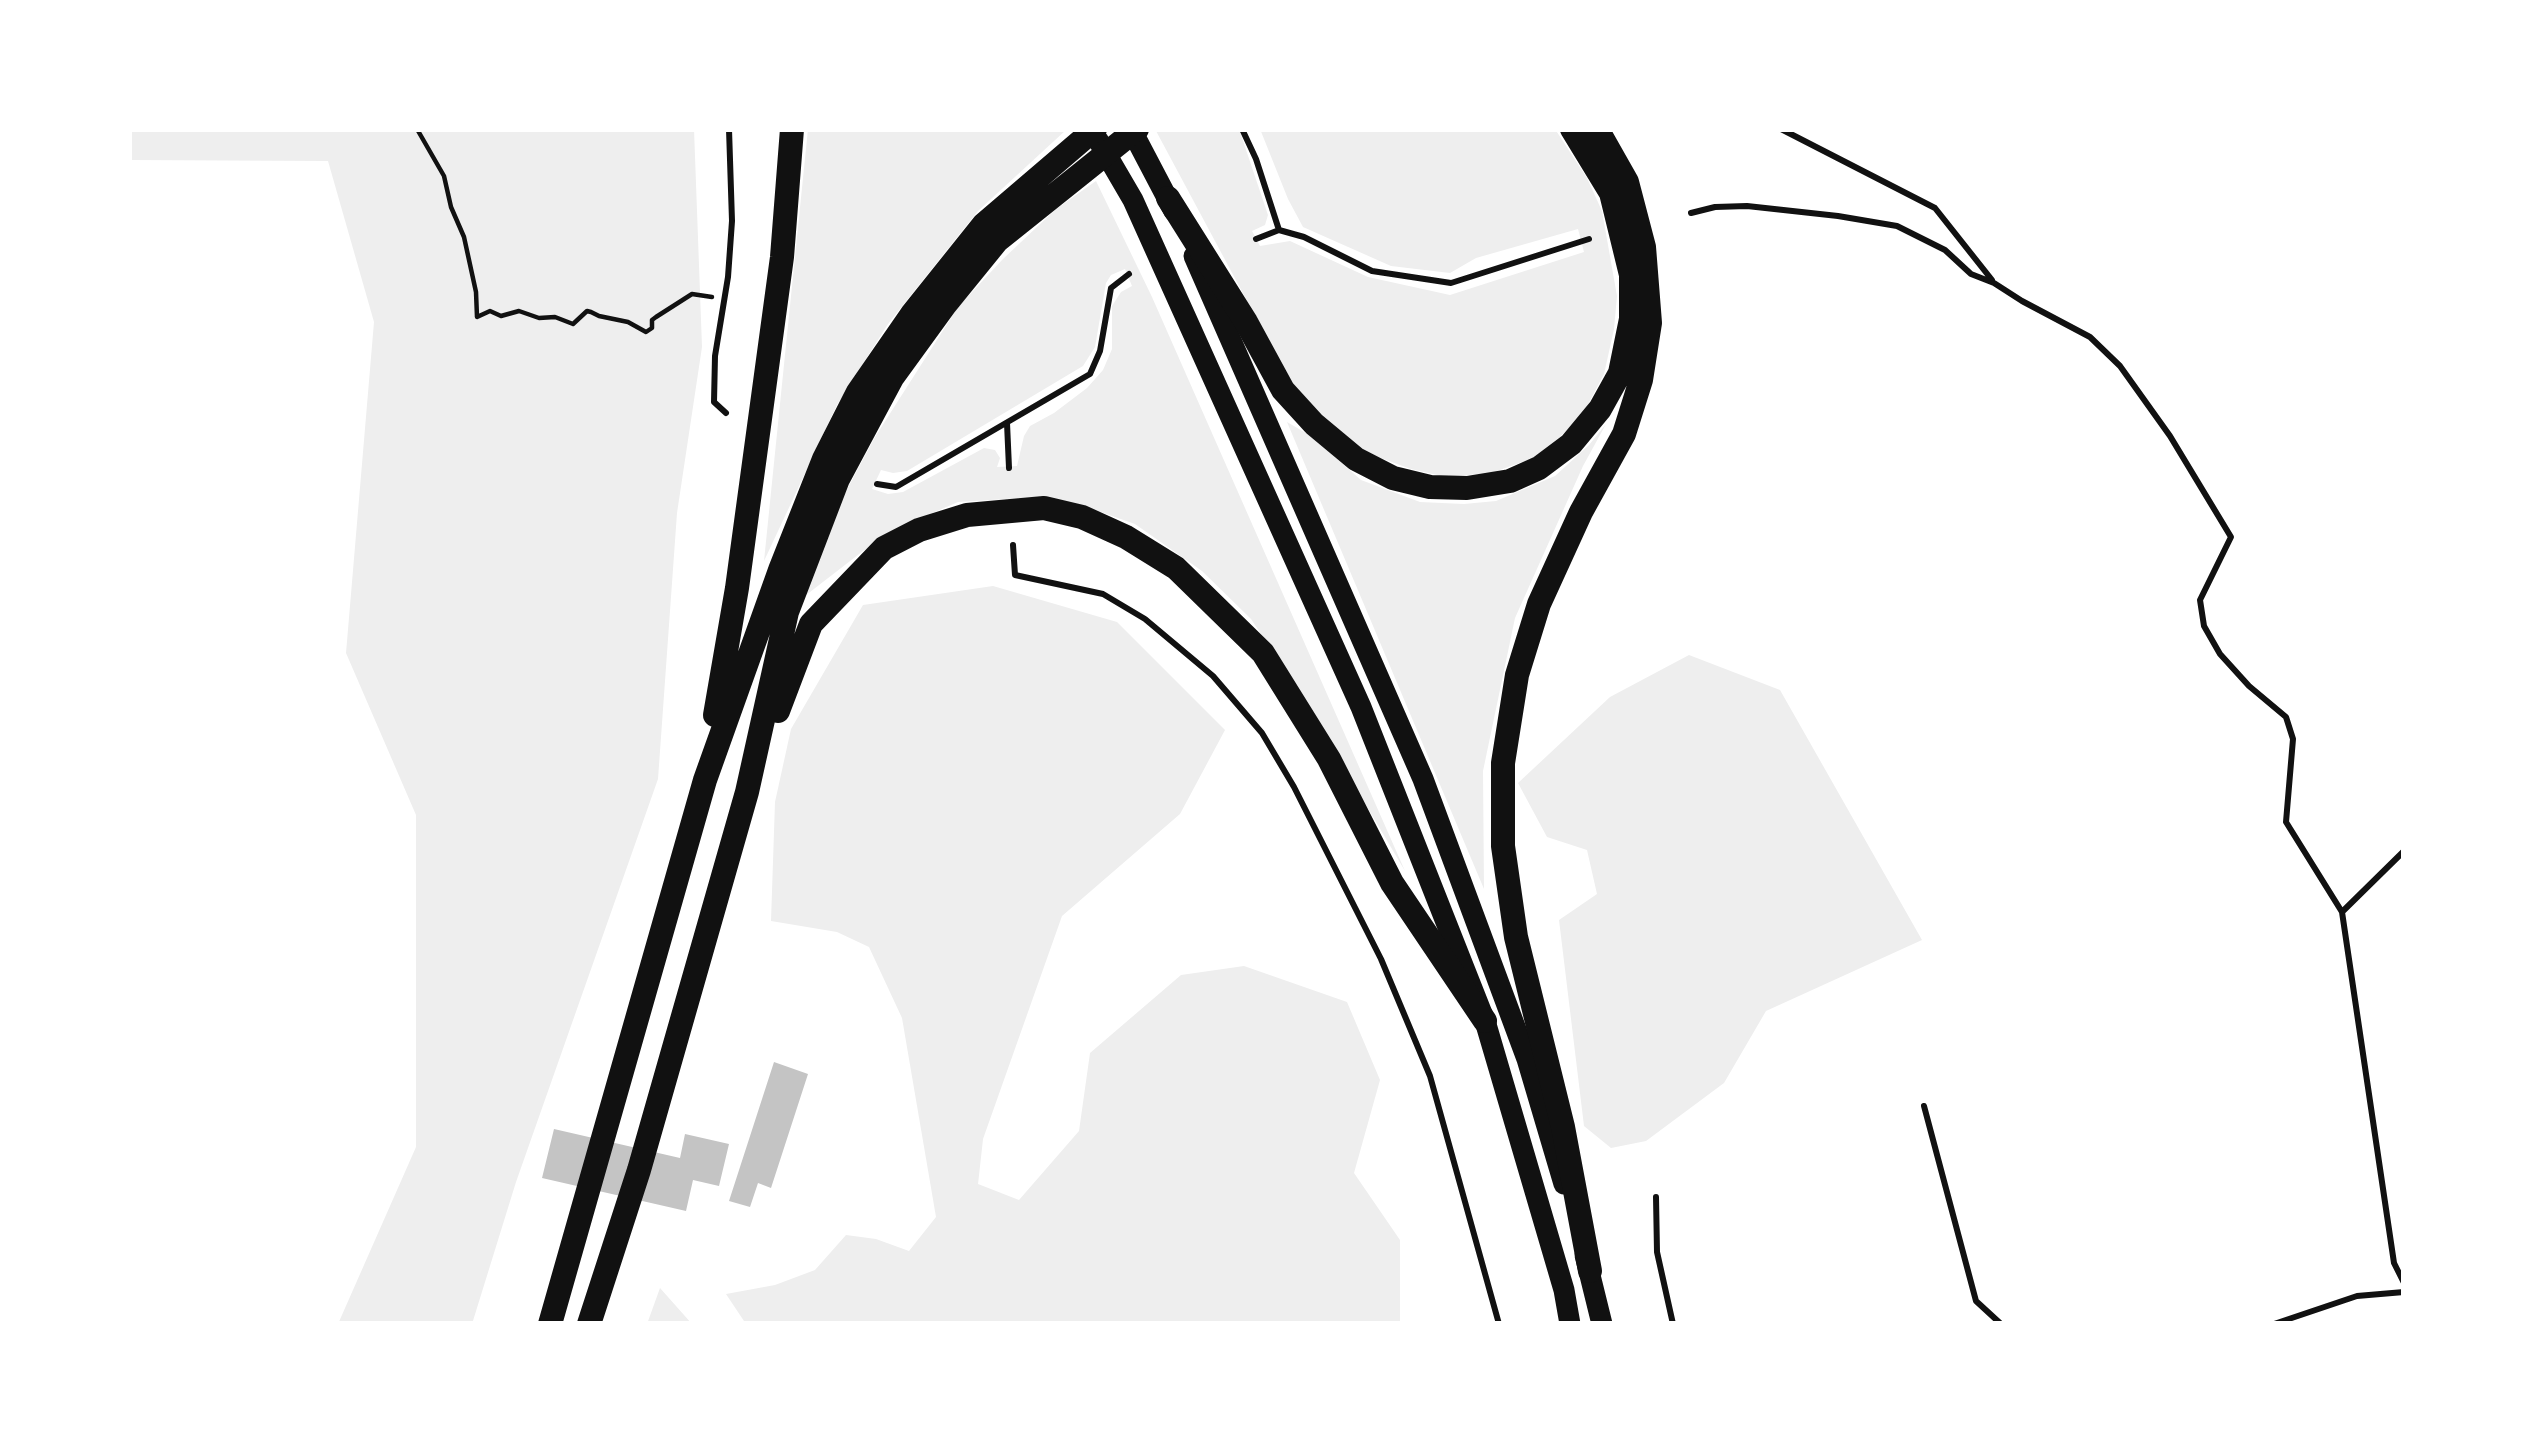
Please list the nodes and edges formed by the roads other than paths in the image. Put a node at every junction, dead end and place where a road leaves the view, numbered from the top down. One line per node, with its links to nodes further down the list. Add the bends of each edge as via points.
1 (729, 129): 17 (lane, via 732,221 715,356 715,402)
2 (792, 129): 22 (highway, via 768,364)
3 (1093, 129): 9 (highway); 26 (highway, via 1265,490)
4 (1134, 129): 9 (highway); 10 (highway)
5 (1242, 129): 12 (lane)
6 (1572, 129): 10 (highway, via 1611,194 1631,274 1631,319 1620,373 1600,409 1571,444 1510,481 1430,487 1356,459 1282,390)
7 (1597, 129): 29 (highway, via 1627,182 1651,323 1624,434 1539,604 1503,763 1503,846 1516,937)
8 (1781, 129): 16 (lane, via 1935,208)
9 (1060, 173): 22 (highway, via 984,224 858,392 817,477); 23 (highway, via 945,304 892,378 838,479 787,612)
10 (1168, 198): 29 (highway, via 1424,778 1527,1059)
11 (1691, 213): 16 (lane, via 1747,206 1897,226)
12 (1280, 230): 13 (lane); 14 (lane, via 1372,271 1450,283)
13 (1256, 239)
14 (1589, 239)
15 (1130, 274): 18 (lane, via 1112,288 1090,374)
16 (1994, 283): 25 (lane, via 2090,337 2120,366 2231,536 2200,600 2204,626 2248,686 2286,717 2293,739 2286,822)
17 (726, 412)
18 (1007, 423): 19 (lane); 20 (lane, via 896,487)
19 (1009, 468)
20 (878, 484)
21 (1013, 545): 34 (lane, via 1015,574 1103,594 1145,620 1213,676 1262,733 1381,959 1430,1076)
22 (704, 779): 33 (highway)
23 (747, 792): 26 (highway, via 811,624 884,548 967,515 1044,508 1082,517 1176,568 1263,653 1393,883); 32 (highway)
24 (2404, 851): 25 (lane)
25 (2342, 912): 30 (lane, via 2394,1263)
26 (1486, 1022): 35 (highway)
27 (1924, 1106): 38 (lane, via 1976,1301)
28 (1656, 1198): 37 (lane, via 1657,1252)
29 (1590, 1271): 36 (highway)
30 (2404, 1283)
31 (2404, 1292): 39 (lane, via 2357,1296)
32 (592, 1319)
33 (550, 1324)
34 (1499, 1324)
35 (1570, 1324)
36 (1602, 1324)
37 (1673, 1324)
38 (2001, 1324)
39 (2274, 1324)

